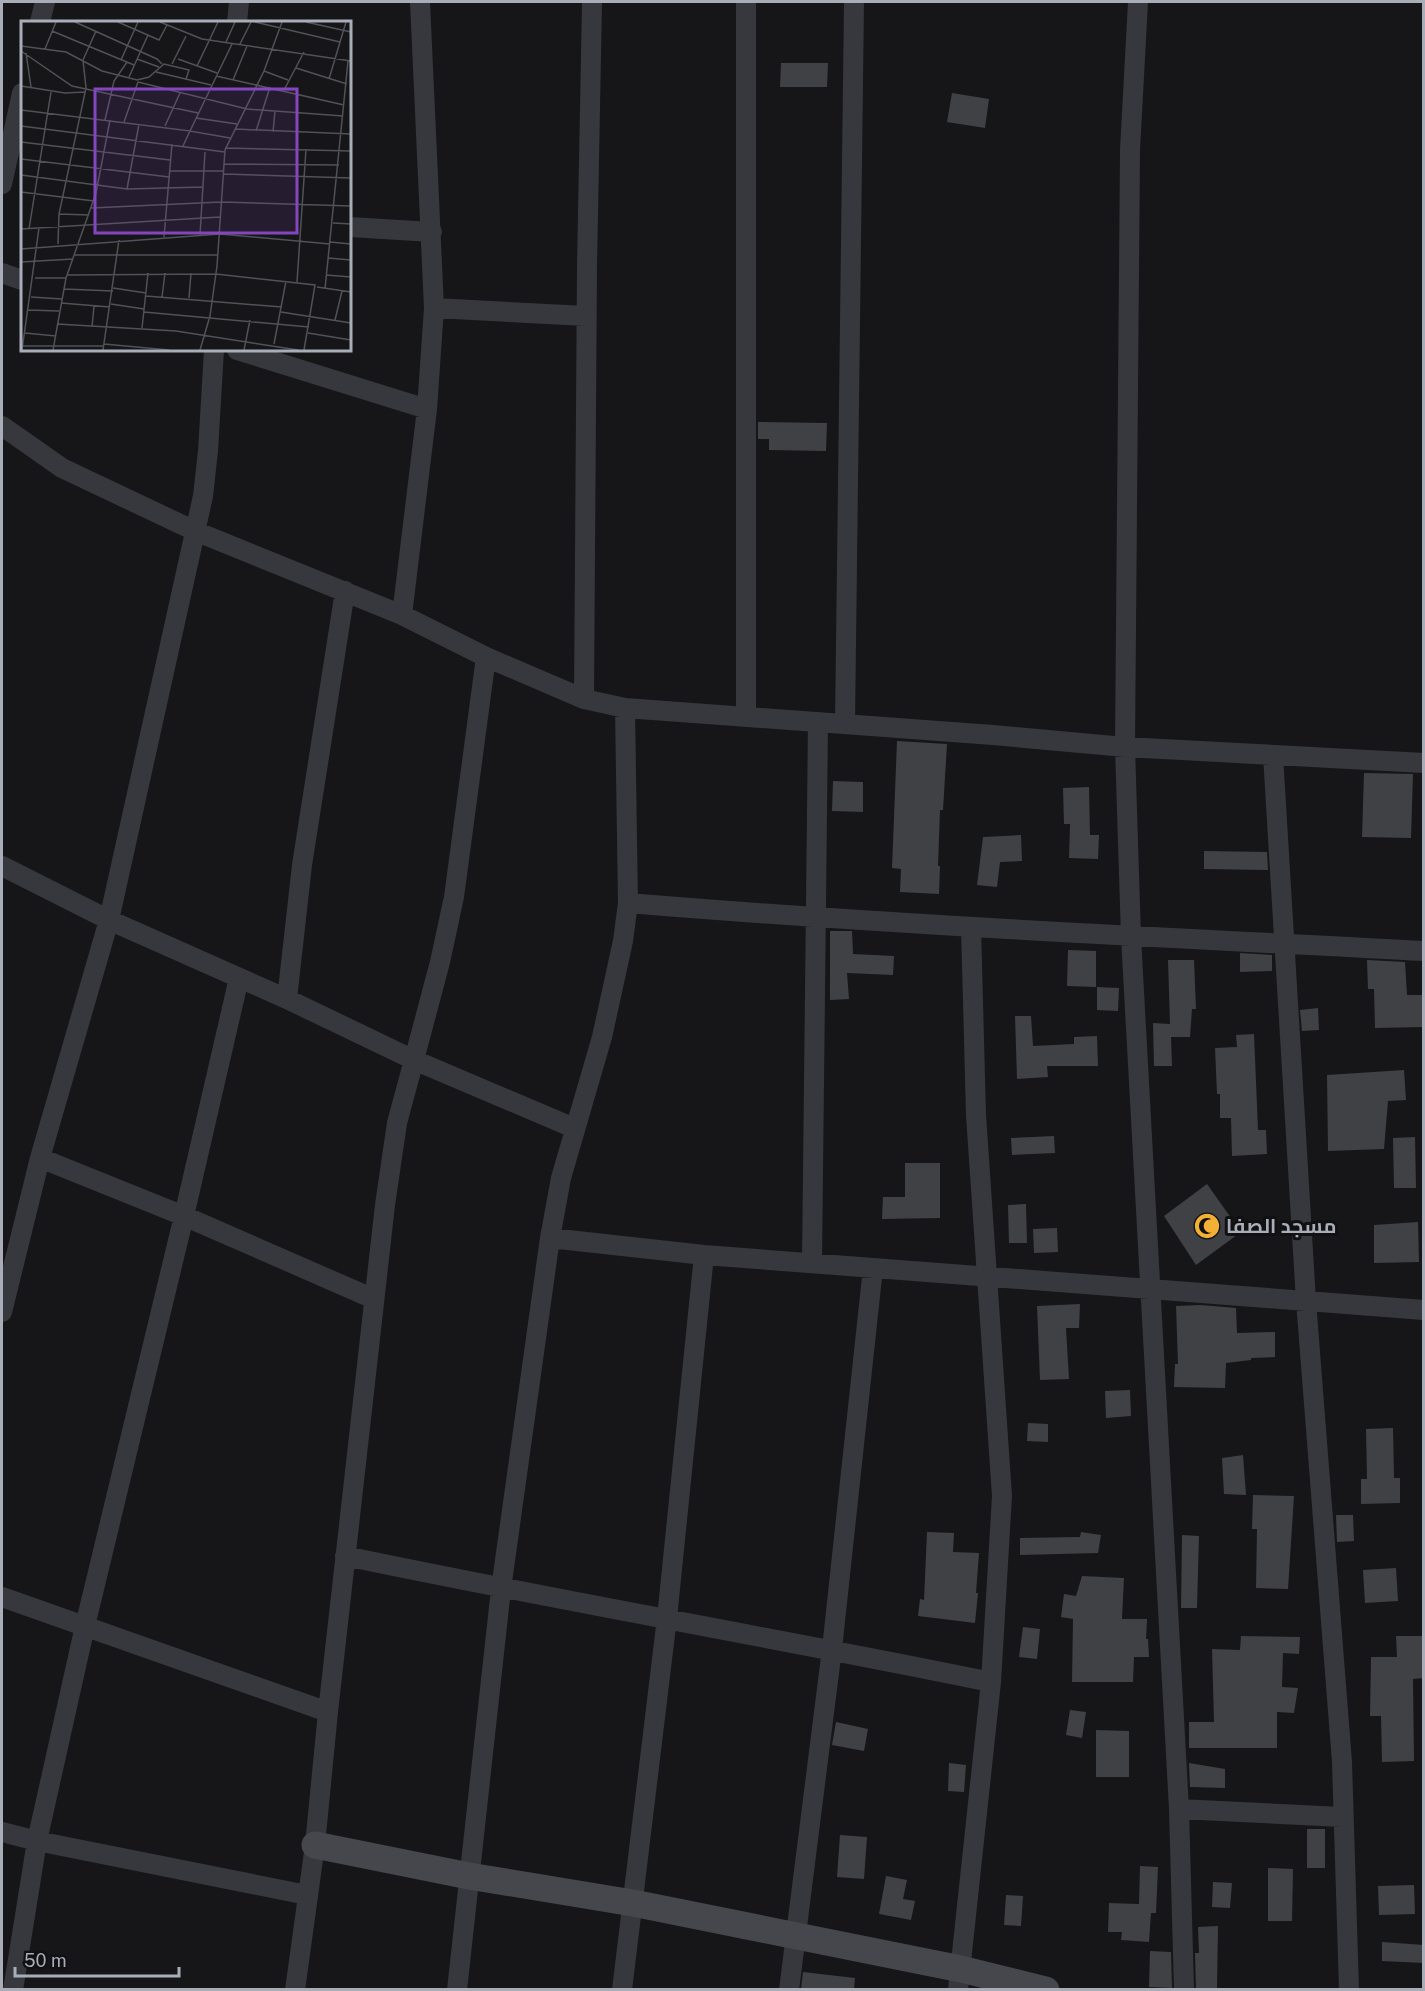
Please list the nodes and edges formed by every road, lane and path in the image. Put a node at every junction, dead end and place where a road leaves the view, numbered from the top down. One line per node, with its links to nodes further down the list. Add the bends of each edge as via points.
1 (45, 2): 8 (street)
2 (239, 2): 9 (street)
3 (420, 2): 14 (street)
4 (592, 2): 18 (street)
5 (746, 2): 29 (street)
6 (854, 2): 31 (street)
7 (1138, 2): 32 (street, via 1130,150)
8 (40, 21)
9 (237, 21)
10 (21, 95): 11 (street)
11 (8, 120): 12 (street)
12 (2, 184)
13 (351, 227): 14 (street)
14 (432, 232): 17 (street)
15 (2, 273): 16 (street)
16 (21, 280)
17 (434, 308): 18 (street); 21 (street)
18 (586, 316): 27 (street)
19 (214, 351): 23 (street, via 208,451)
20 (240, 351): 21 (street)
21 (427, 409): 25 (street)
22 (2, 426): 23 (street, via 62,468)
23 (195, 531): 24 (street); 38 (street)
24 (345, 591): 25 (street); 44 (street, via 305,843)
25 (402, 615): 26 (street)
26 (486, 657): 27 (street); 45 (street, via 454,897)
27 (584, 699): 28 (street)
28 (625, 708): 29 (street); 36 (street)
29 (746, 716): 30 (street)
30 (818, 722): 31 (street); 37 (street)
31 (845, 724): 32 (street)
32 (1125, 747): 33 (street); 40 (street)
33 (1273, 755): 34 (street); 41 (street)
34 (1424, 763)
35 (2, 866): 38 (street)
36 (628, 903): 37 (street); 46 (street, via 602,1037)
37 (815, 918): 39 (street); 51 (street)
38 (109, 920): 43 (street); 47 (street)
39 (971, 927): 40 (street); 53 (street, via 976,1115)
40 (1131, 937): 41 (street); 54 (street)
41 (1283, 944): 42 (street); 56 (street)
42 (1424, 951)
43 (239, 978): 44 (street); 48 (street)
44 (287, 999): 45 (street)
45 (414, 1060): 46 (street); 55 (street, via 397,1123)
46 (574, 1128): 49 (street)
47 (40, 1158): 48 (street); 58 (street)
48 (184, 1216): 55 (street); 63 (street)
49 (550, 1238): 50 (street); 60 (street)
50 (704, 1255): 51 (street); 62 (street)
51 (812, 1263): 52 (street)
52 (873, 1268): 53 (street); 64 (street)
53 (987, 1276): 54 (street); 65 (street, via 1002,1496)
54 (1149, 1289): 56 (street); 67 (street)
55 (374, 1299): 59 (street)
56 (1306, 1301): 57 (street); 68 (street, via 1342,1762)
57 (1424, 1310)
58 (2, 1312)
59 (345, 1556): 60 (street); 66 (street)
60 (501, 1589): 62 (street); 72 (street)
61 (2, 1597): 63 (street)
62 (667, 1618): 64 (street); 74 (street)
63 (85, 1626): 66 (street); 70 (street)
64 (832, 1649): 65 (street); 75 (street)
65 (991, 1682): 76 (street)
66 (328, 1712): 71 (street)
67 (1179, 1809): 68 (street); 83 (street)
68 (1342, 1817): 84 (street)
69 (2, 1832): 70 (street)
70 (37, 1841): 73 (street); 77 (street)
71 (315, 1845): 72 (street); 73 (street)
72 (469, 1876): 74 (street); 79 (street)
73 (307, 1895): 78 (street)
74 (633, 1903): 75 (street); 80 (street)
75 (795, 1935): 76 (street); 81 (street)
76 (959, 1979): 82 (street)
77 (13, 1989)
78 (295, 1989)
79 (457, 1989)
80 (622, 1989)
81 (789, 1989)
82 (1046, 1989)
83 (1184, 1989)
84 (1349, 1989)

